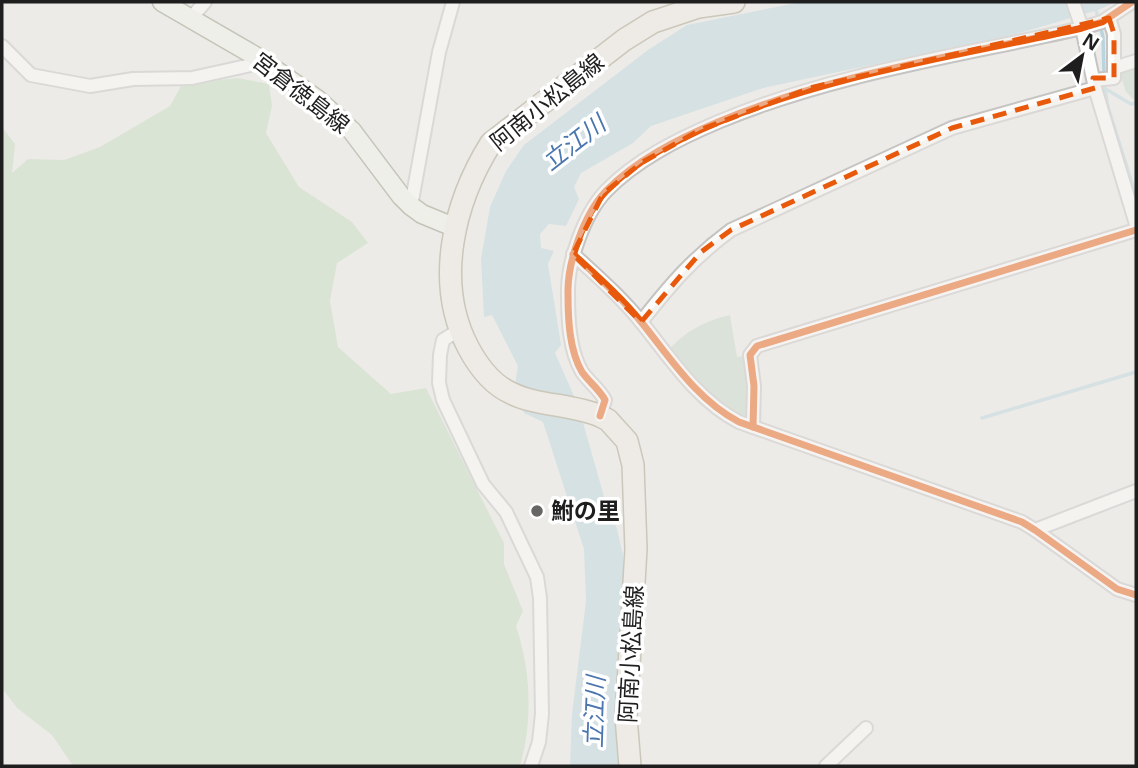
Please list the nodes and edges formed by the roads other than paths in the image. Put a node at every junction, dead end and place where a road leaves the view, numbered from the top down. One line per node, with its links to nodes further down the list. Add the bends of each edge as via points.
1 (162, 2): 7 (main road, 宮倉徳島線)
2 (205, 2): 7 (street)
3 (453, 2): 13 (street, via 439,52)
4 (734, 2): 15 (main road, 阿南小松島線, via 698,7 653,22 510,126 476,166)
5 (1073, 2): 8 (street)
6 (1132, 2): 8 (street)
7 (191, 18): 10 (main road, 宮倉徳島線)
8 (1093, 23): 12 (street); 12 (street, via 1114,34); 17 (street, via 810,88 700,130 641,163 603,194)
9 (2, 46): 10 (street, via 31,75 90,86 133,79 192,78 251,65)
10 (257, 57): 13 (main road, 宮倉徳島線, via 338,117)
11 (1136, 61): 12 (street)
12 (1102, 79): 14 (street); 18 (street, via 952,128 732,230 701,252)
13 (411, 206): 15 (main road, 宮倉徳島線)
14 (1136, 224)
15 (456, 228): 19 (main road, 阿南小松島線, via 450,281)
16 (1136, 230): 21 (street, via 757,346 750,355)
17 (573, 254): 18 (street); 20 (street, via 568,276 574,350 583,372 605,400)
18 (641, 322): 21 (street, via 707,401)
19 (459, 330): 20 (main road, 阿南小松島線, via 487,376 512,394); 26 (street, via 443,340 439,383 443,400 483,484 520,537 537,578 542,714)
20 (593, 414): 27 (main road, 阿南小松島線, via 608,421 627,441 633,465 636,550 626,717)
21 (752, 426): 23 (street, via 999,513)
22 (1136, 491): 23 (street)
23 (1035, 530): 24 (street, via 1117,589)
24 (1136, 594)
25 (866, 728): 28 (street)
26 (531, 766)
27 (629, 766)
28 (826, 766)

